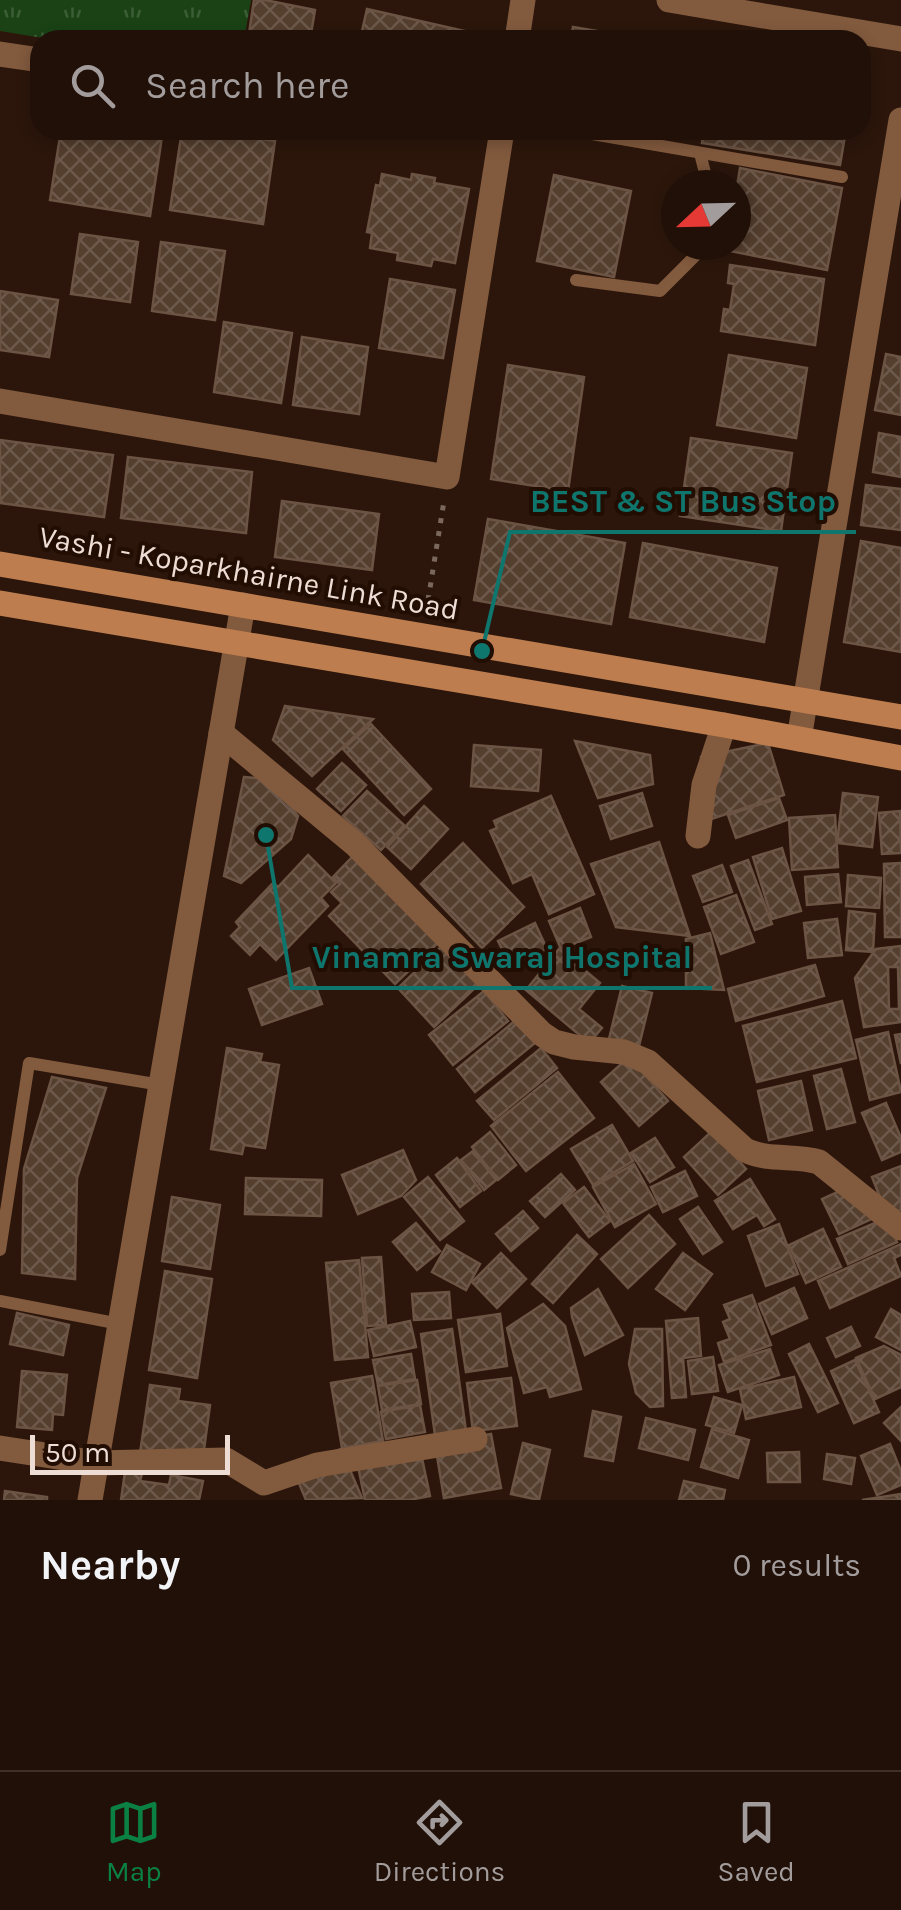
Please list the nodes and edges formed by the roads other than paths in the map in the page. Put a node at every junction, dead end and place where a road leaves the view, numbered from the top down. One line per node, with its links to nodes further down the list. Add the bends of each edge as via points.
1 (523, 0): 3 (street)
2 (670, 0): 4 (street)
3 (518, 30)
4 (852, 30)
5 (871, 33): 6 (street)
6 (901, 38)
7 (0, 54): 8 (street)
8 (30, 58)
9 (901, 120): 22 (street)
10 (497, 140): 17 (street, via 447,477)
11 (626, 140): 12 (lane)
12 (700, 153): 13 (lane); 14 (lane)
13 (704, 170)
14 (842, 177)
15 (691, 260): 16 (lane, via 660,291)
16 (576, 280)
17 (0, 401)
18 (0, 564): 20 (main road, Vashi - Koparkhairne Link Road)
19 (0, 603): 21 (main road)
20 (243, 606): 21 (street); 22 (main road, Vashi - Koparkhairne Link Road)
21 (236, 643): 24 (main road); 25 (street)
22 (805, 701): 23 (main road, Vashi - Koparkhairne Link Road); 26 (street)
23 (901, 717)
24 (724, 724): 26 (main road); 28 (street, via 704,785)
25 (221, 733): 29 (street); 32 (street, via 355,844 542,1034 648,1062 745,1150 819,1162)
26 (799, 739): 27 (main road)
27 (901, 758)
28 (698, 836)
29 (161, 1086): 31 (lane, via 29,1063); 35 (street)
30 (0, 1138): 31 (lane)
31 (16, 1141): 33 (lane)
32 (901, 1228)
33 (0, 1250)
34 (0, 1301): 35 (lane)
35 (120, 1324): 38 (street)
36 (475, 1439): 38 (street, via 317,1466 264,1483 226,1460)
37 (0, 1448): 38 (street)
38 (96, 1463): 39 (street)
39 (90, 1500)

